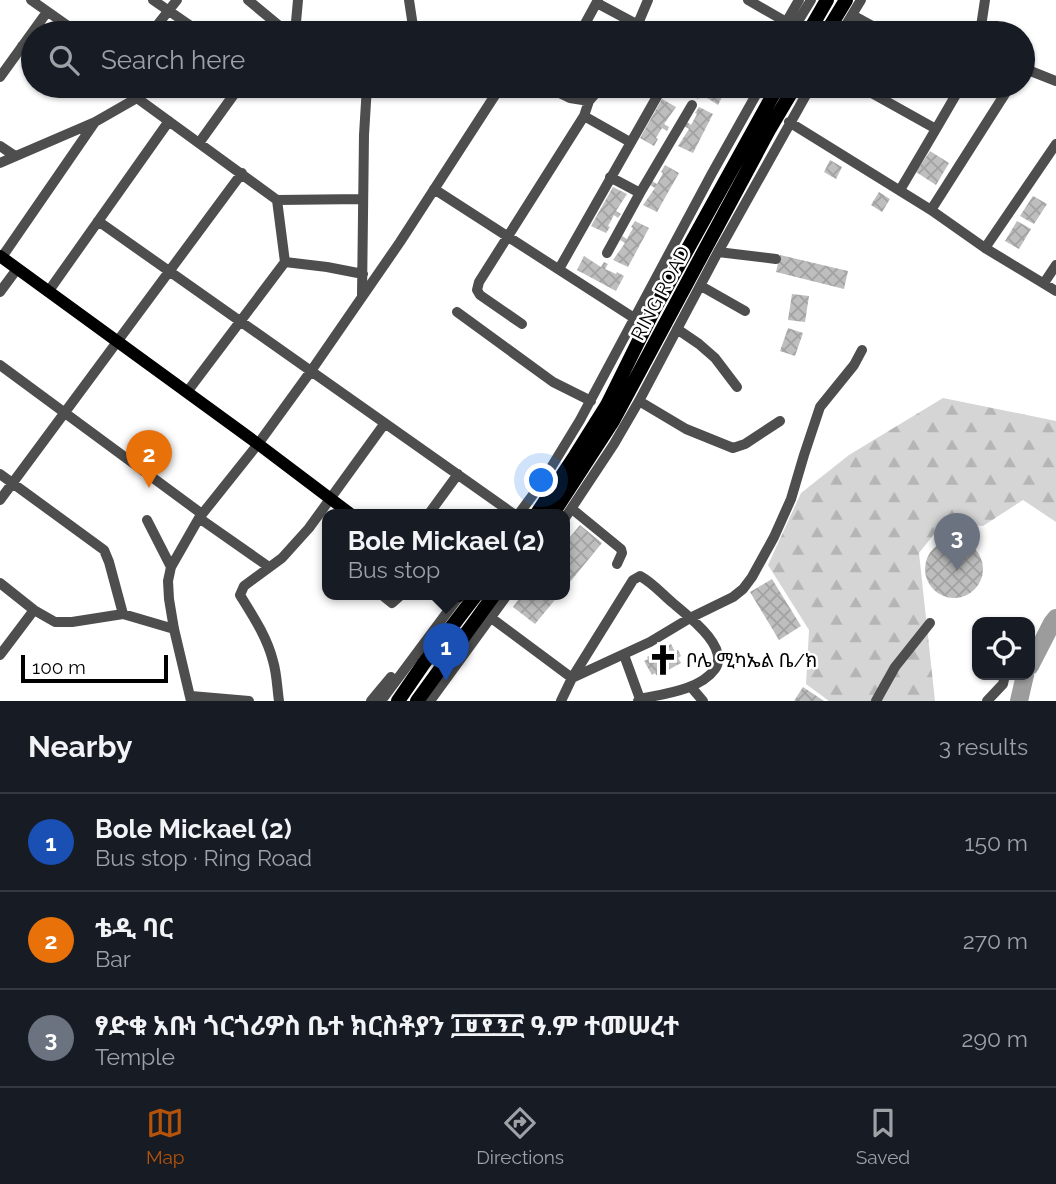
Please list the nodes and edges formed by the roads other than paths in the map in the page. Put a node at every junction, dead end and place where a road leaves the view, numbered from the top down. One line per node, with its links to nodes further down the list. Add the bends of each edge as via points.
1 (31, 0): 17 (street)
2 (153, 0): 16 (street)
3 (177, 0): 16 (street)
4 (248, 0): 23 (street)
5 (298, 0): 24 (street)
6 (409, 0): 25 (street)
7 (648, 0): 28 (street)
8 (748, 0): 29 (street)
9 (799, 0): 30 (street)
10 (811, 0): 31 (street)
11 (827, 0): 32 (highway)
12 (846, 0): 33 (highway)
13 (861, 0): 18 (street)
14 (985, 0): 36 (street)
15 (597, 1): 26 (street); 27 (street)
16 (169, 10): 21 (street); 22 (street)
17 (47, 12): 19 (street); 20 (street)
18 (852, 15): 34 (street); 35 (street)
19 (40, 21)
20 (60, 21)
21 (160, 21)
22 (184, 21)
23 (271, 21)
24 (296, 21)
25 (412, 21)
26 (586, 21)
27 (625, 21)
28 (639, 21)
29 (782, 21)
30 (796, 21)
31 (799, 21)
32 (804, 21)
33 (833, 21)
34 (848, 21)
35 (863, 21)
36 (982, 21)
37 (21, 47): 39 (street)
38 (1035, 73): 40 (street)
39 (0, 77)
40 (1056, 81)
41 (137, 98): 58 (street); 59 (street)
42 (231, 98): 63 (street)
43 (366, 98): 74 (street)
44 (493, 98): 71 (street)
45 (570, 98): 55 (street)
46 (592, 98): 55 (street)
47 (656, 98): 62 (street)
48 (747, 98): 98 (street)
49 (771, 98): 124 (highway, RING ROAD, via 607,405)
50 (788, 98): 125 (highway, RING ROAD, via 613,421)
51 (804, 98): 60 (street)
52 (880, 98): 61 (street)
53 (954, 98): 61 (street)
54 (1002, 98): 76 (street)
55 (589, 101): 57 (street)
56 (692, 104): 73 (street)
57 (584, 116): 62 (street); 78 (street)
58 (169, 121): 63 (street); 77 (street)
59 (95, 122): 66 (street); 82 (street)
60 (789, 122): 72 (street); 80 (street)
61 (936, 129): 72 (street)
62 (630, 142): 70 (street)
63 (199, 143): 69 (street)
64 (1056, 144): 67 (street)
65 (0, 146): 66 (street)
66 (15, 156): 68 (street)
67 (1052, 156): 79 (street)
68 (0, 163)
69 (242, 173): 75 (street); 88 (street)
70 (610, 177): 73 (street); 87 (street)
71 (434, 189): 78 (street); 95 (street)
72 (900, 190): 76 (street)
73 (640, 193): 81 (street)
74 (363, 199): 75 (street); 89 (street)
75 (277, 200): 84 (street)
76 (930, 209): 79 (street)
77 (98, 221): 88 (street); 94 (street)
78 (509, 237): 87 (street); 100 (street, via 477,290)
79 (985, 248): 90 (street)
80 (719, 252): 83 (street); 91 (street)
81 (607, 253)
82 (1, 257): 86 (main road)
83 (776, 259)
84 (285, 262): 89 (street); 99 (street)
85 (1056, 265): 90 (street)
86 (18, 269): 93 (street); 94 (main road)
87 (559, 269): 98 (street)
88 (168, 271): 99 (street); 102 (street)
89 (363, 274): 95 (street)
90 (1044, 283): 92 (street)
91 (701, 286): 96 (street); 101 (street)
92 (1056, 290)
93 (0, 292)
94 (48, 292): 102 (main road)
95 (362, 295): 105 (street)
96 (746, 311)
97 (457, 312): 108 (street, via 553,382)
98 (634, 318): 108 (street)
99 (241, 322): 105 (street); 107 (street)
100 (522, 324)
101 (677, 329): 106 (street, via 715,358); 109 (street)
102 (117, 341): 107 (main road); 110 (street)
103 (862, 350): 142 (street, via 820,407 791,499 752,577 733,597)
104 (0, 365): 110 (street)
105 (311, 371): 112 (street); 113 (street)
106 (737, 387)
107 (187, 392): 113 (main road)
108 (591, 401): 123 (street)
109 (639, 401): 111 (street, via 686,429 733,448); 126 (street)
110 (64, 412): 116 (street); 129 (street)
111 (780, 421)
112 (385, 423): 115 (street); 117 (street)
113 (258, 444): 117 (main road); 129 (street)
114 (0, 474): 116 (street)
115 (458, 474): 121 (street); 122 (street)
116 (13, 484): 118 (street); 140 (street, via 104,550)
117 (330, 499): 119 (street); 120 (main road)
118 (0, 500)
119 (323, 509)
120 (344, 509)
121 (432, 509)
122 (508, 509)
123 (522, 509)
124 (540, 509)
125 (556, 509)
126 (572, 509): 128 (street); 131 (street, via 621,549)
127 (322, 510): 133 (street, via 294,546)
128 (570, 512)
129 (201, 516): 132 (street); 133 (street)
130 (147, 520): 132 (street)
131 (617, 564)
132 (171, 567): 144 (street, via 168,581)
133 (269, 567): 155 (street, via 244,586 240,595 269,648)
134 (0, 583): 139 (street)
135 (456, 600): 145 (street)
136 (472, 600): 152 (highway)
137 (490, 600): 158 (highway)
138 (503, 600): 141 (street)
139 (34, 610): 140 (street, via 61,623); 146 (street)
140 (122, 614): 144 (street)
141 (490, 617): 148 (street); 159 (street)
142 (690, 618): 147 (street); 148 (street, via 646,579 637,577); 150 (street, via 712,641 718,663)
143 (930, 623): 162 (street, via 894,667)
144 (174, 629): 151 (street)
145 (432, 634): 156 (street); 157 (street)
146 (0, 655)
147 (624, 655): 148 (street); 153 (street)
148 (572, 678): 160 (street)
149 (1004, 680): 163 (street)
150 (691, 687): 153 (street); 161 (street)
151 (191, 699): 154 (street)
152 (398, 700)
153 (639, 700)
154 (249, 701)
155 (279, 701)
156 (371, 701)
157 (381, 701)
158 (417, 701)
159 (430, 701)
160 (561, 701)
161 (702, 701)
162 (876, 701)
163 (986, 701)

